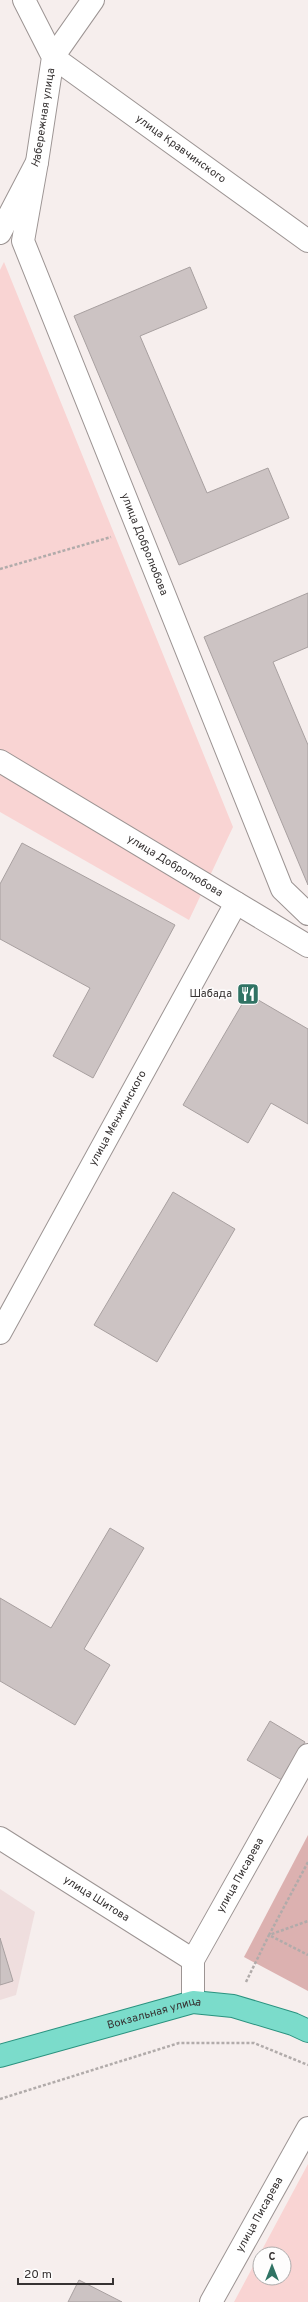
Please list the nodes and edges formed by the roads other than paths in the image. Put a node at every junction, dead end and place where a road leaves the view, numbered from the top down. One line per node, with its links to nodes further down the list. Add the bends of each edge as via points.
1 (24, 0): 3 (street, Набережная улица)
2 (93, 0): 3 (street)
3 (52, 57): 4 (street, Набережная улица); 6 (street, улица Кравчинского)
4 (37, 162): 5 (street, Набережная улица); 9 (street, улица Добролюбова, via 23,241 282,889)
5 (0, 233)
6 (308, 241)
7 (0, 761): 8 (street, улица Добролюбова)
8 (236, 903): 10 (street, улица Добролюбова); 11 (street, улица Менжинского)
9 (308, 914)
10 (308, 946)
11 (0, 1332)
12 (308, 1755): 14 (street, улица Писарева)
13 (0, 1838): 14 (street, улица Шитова)
14 (194, 1960): 15 (street, улица Писарева)
15 (193, 2002): 16 (main road, Вокзальная улица, via 233,2006); 17 (main road, Вокзальная улица)
16 (308, 2031)
17 (0, 2056)
18 (308, 2128): 19 (street, улица Писарева)
19 (211, 2302)

